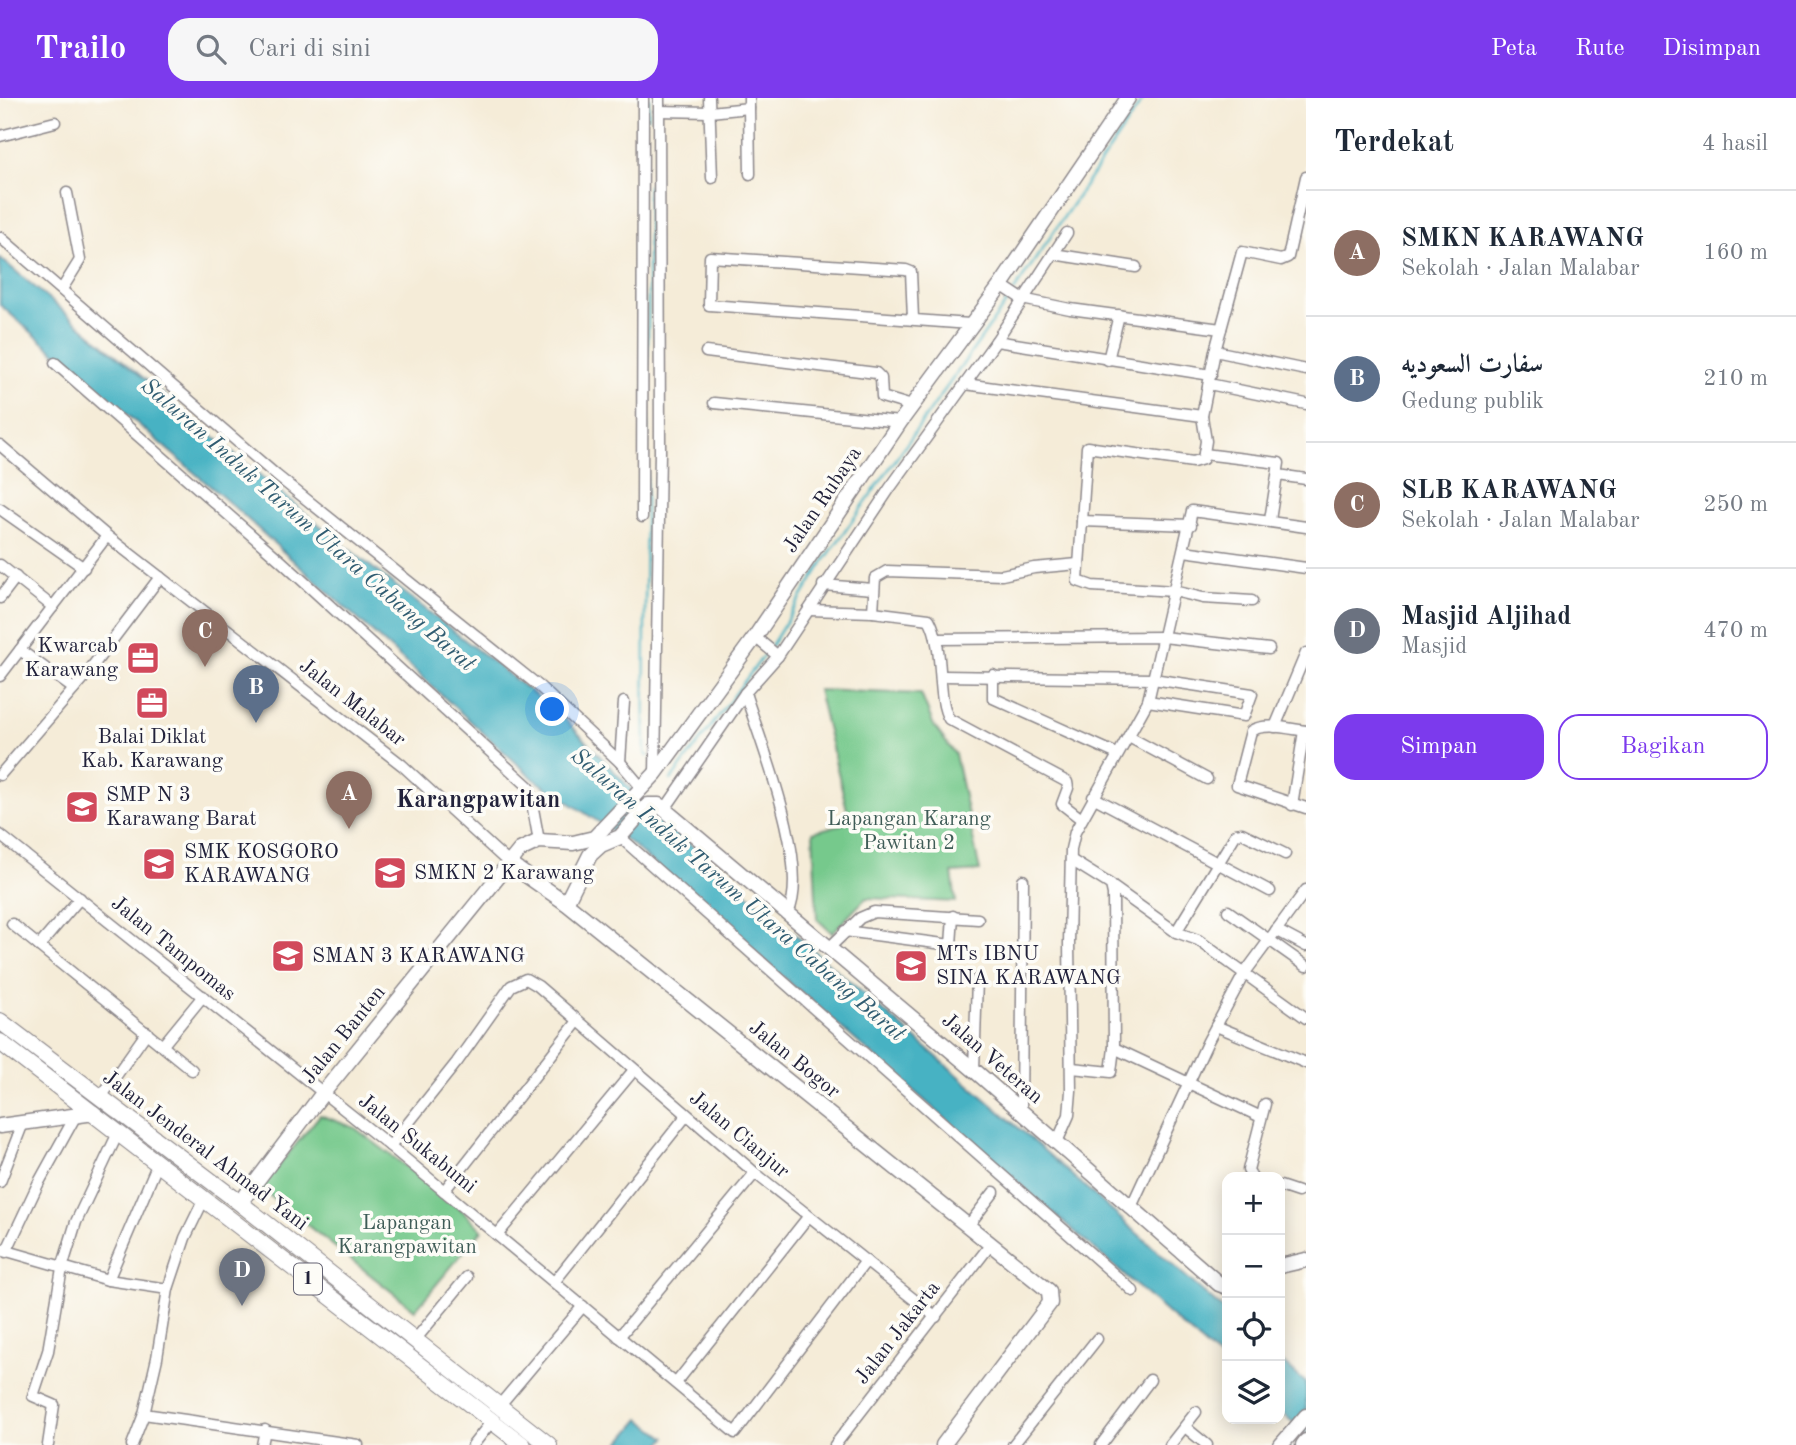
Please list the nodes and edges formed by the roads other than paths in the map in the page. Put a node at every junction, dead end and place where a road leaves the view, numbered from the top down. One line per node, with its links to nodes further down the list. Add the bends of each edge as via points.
1 (642, 98): 46 (street)
2 (659, 98): 7 (street)
3 (683, 98): 8 (street)
4 (709, 98): 9 (street)
5 (1128, 98): 21 (street, Jalan Rubaya)
6 (749, 103): 9 (street); 12 (street)
7 (659, 111): 8 (street); 87 (street)
8 (684, 111): 9 (street)
9 (710, 112): 14 (street)
10 (55, 122): 11 (street)
11 (0, 136)
12 (750, 174)
13 (1306, 177): 15 (street)
14 (712, 178)
15 (1304, 190): 27 (street, via 1288,257 1281,260 1242,252)
16 (67, 193): 22 (street, via 80,260)
17 (1067, 233): 19 (street)
18 (0, 237): 22 (street)
19 (1053, 254): 20 (street); 23 (street)
20 (1136, 267)
21 (1004, 286): 23 (street); 26 (street, Jalan Rubaya)
22 (62, 289): 86 (street, via 275,475 540,687)
23 (1021, 298): 24 (street); 28 (street)
24 (1119, 315): 27 (street); 31 (street)
25 (912, 318): 25 (street, via 914,281 906,270 710,257 709,305); 26 (street)
26 (971, 324): 38 (street, Jalan Rubaya)
27 (1221, 329): 29 (street)
28 (996, 341): 31 (street); 35 (street)
29 (1215, 351): 33 (street); 34 (street)
30 (706, 352): 38 (street, via 876,373 881,378 882,397)
31 (1108, 360): 34 (street)
32 (55, 363): 98 (street, via 529,787)
33 (1306, 370)
34 (1210, 379): 37 (street); 39 (street)
35 (965, 384): 39 (street); 59 (street)
36 (714, 402): 40 (street)
37 (1306, 404)
38 (912, 406): 40 (street, Jalan Rubaya)
39 (1202, 416): 42 (street)
40 (900, 422): 68 (street, Jalan Rubaya)
41 (0, 445): 51 (street, Jalan Malabar)
42 (1204, 454): 43 (street, via 1279,463); 48 (street, via 1193,462 1087,447)
43 (1278, 475): 44 (street); 47 (street)
44 (1306, 479)
45 (0, 509): 55 (street)
46 (642, 517)
47 (1270, 520): 49 (street, via 1192,511); 50 (street)
48 (1082, 521): 49 (street); 53 (street)
49 (1191, 525): 52 (street)
50 (1306, 527)
51 (107, 536): 55 (street); 58 (street, Jalan Malabar)
52 (1184, 551): 56 (street); 61 (street)
53 (1078, 564): 60 (street, via 1002,575 887,571 875,578); 61 (street, via 1078,581 1084,584)
54 (0, 565): 57 (street)
55 (84, 568): 64 (street)
56 (1306, 568)
57 (16, 577): 62 (street); 64 (street)
58 (160, 577): 78 (street); 101 (street, Jalan Malabar, via 402,765)
59 (823, 586): 60 (street); 65 (street)
60 (873, 589): 66 (street)
61 (1174, 591): 63 (street); 67 (street)
62 (0, 598)
63 (1252, 601)
64 (53, 607): 71 (street)
65 (809, 610): 66 (street); 73 (street)
66 (873, 612): 69 (street, via 929,618)
67 (1163, 637): 69 (street); 70 (street); 77 (street)
68 (758, 639): 73 (street); 87 (street, Jalan Rubaya)
69 (936, 639): 76 (street)
70 (1269, 649)
71 (20, 650): 75 (street); 78 (street)
72 (1306, 653): 82 (street)
73 (776, 654): 79 (street)
74 (993, 675): 76 (street); 77 (street); 85 (street, via 993,698)
75 (0, 676)
76 (943, 676): 95 (street, via 944,711 949,719 1067,782 1062,804)
77 (1153, 680): 80 (street); 80 (street, via 1252,694 1244,716)
78 (74, 689): 88 (street)
79 (745, 693): 94 (street); 110 (street, via 787,833 794,883)
80 (1148, 701): 84 (street)
81 (624, 702): 86 (street)
82 (1275, 727): 83 (street); 92 (street, via 1251,731 1237,785)
83 (1305, 731): 92 (street)
84 (1129, 737): 85 (street); 89 (street)
85 (1117, 754): 91 (street)
86 (620, 762): 90 (street)
87 (655, 774): 90 (street, Jalan Rubaya)
88 (0, 775)
89 (1207, 779)
90 (639, 790): 98 (street, Jalan Rubaya, via 594,838)
91 (1093, 797): 95 (street); 102 (street)
92 (1292, 805): 93 (street)
93 (1306, 808)
94 (665, 809): 97 (street, via 648,805); 110 (street, Jalan Veteran)
95 (1080, 818): 100 (street)
96 (0, 835): 107 (street, Jalan Tampomas)
97 (620, 837): 108 (street, via 590,855); 176 (street)
98 (540, 841): 101 (street, via 529,843)
99 (1285, 854): 102 (street, via 1239,833)
100 (1071, 860): 104 (street); 133 (street)
101 (510, 864): 108 (street, Jalan Bogor); 138 (street, Jalan Banten)
102 (1218, 866): 105 (street); 115 (street)
103 (1023, 880): 142 (street)
104 (1111, 885): 115 (street); 131 (street)
105 (1270, 891)
106 (1305, 893): 116 (street)
107 (79, 898): 117 (street); 123 (street, Jalan Tampomas)
108 (566, 903): 163 (street, Jalan Bogor)
109 (1228, 911): 116 (street)
110 (788, 913): 119 (street, Jalan Veteran)
111 (953, 916): 112 (street); 114 (street, via 874,912); 114 (street, via 951,945)
112 (978, 919)
113 (12, 924): 117 (street)
114 (845, 931): 119 (street)
115 (1177, 932): 121 (street, via 1198,940)
116 (1273, 934): 118 (street); 120 (street); 121 (street)
117 (38, 946): 128 (street)
118 (1306, 946)
119 (830, 947): 136 (street, Jalan Veteran)
120 (1306, 966)
121 (1244, 974): 124 (street); 127 (street)
122 (977, 979): 136 (street)
123 (202, 996): 130 (street); 138 (street, Jalan Tampomas)
124 (1306, 1018)
125 (0, 1021): 139 (main road, Jalan Jenderal Ahmad Yani / 1)
126 (578, 1021): 135 (street, Jalan Cianjur); 150 (street, Jalan Cianjur, via 538,986 522,979 507,991); 156 (street)
127 (1216, 1026): 132 (street); 137 (street)
128 (147, 1032): 130 (street); 139 (street)
129 (0, 1042): 141 (main road, Jalan Jenderal Ahmad Yani / 1)
130 (163, 1045): 134 (street)
131 (1114, 1048): 133 (street, via 1111,1072); 137 (street)
132 (1306, 1063)
133 (1072, 1068): 149 (street, via 1069,1115)
134 (192, 1070)
135 (634, 1070): 144 (street, Jalan Cianjur); 164 (street)
136 (974, 1070): 142 (street, Jalan Veteran)
137 (1189, 1082): 145 (street); 161 (street)
138 (323, 1093): 150 (street, Jalan Sukabumi); 160 (street, Jalan Banten)
139 (101, 1097): 160 (main road, Jalan Jenderal Ahmad Yani / 1)
140 (1265, 1104): 145 (street)
141 (94, 1113): 143 (street); 148 (main road, Jalan Jenderal Ahmad Yani / 1)
142 (1021, 1113): 149 (street, Jalan Veteran)
143 (75, 1116): 146 (street); 166 (street)
144 (686, 1116): 153 (street, Jalan Cianjur); 173 (street)
145 (1261, 1117): 152 (street)
146 (23, 1123): 147 (street); 154 (street)
147 (0, 1126)
148 (118, 1133): 151 (main road, Jalan Jenderal Ahmad Yani / 1); 170 (street, via 84,1201)
149 (1057, 1142): 161 (street, Jalan Veteran)
150 (390, 1146): 156 (street, Jalan Sukabumi)
151 (158, 1163): 159 (main road, Jalan Jenderal Ahmad Yani / 1); 172 (street)
152 (1249, 1172)
153 (754, 1173): 162 (street, Jalan Cianjur); 179 (street)
154 (0, 1182)
155 (1285, 1188): 158 (street)
156 (444, 1191): 164 (street, Jalan Sukabumi)
157 (994, 1192): 163 (street)
158 (1298, 1192)
159 (204, 1199): 175 (street); 188 (main road, Jalan Jenderal Ahmad Yani / 1)
160 (240, 1203): 181 (main road, Jalan Jenderal Ahmad Yani / 1)
161 (1132, 1205): 174 (street, Jalan Veteran)
162 (808, 1217): 168 (street, Jalan Cianjur); 183 (street)
163 (968, 1226): 165 (street, Jalan Bogor)
164 (498, 1234): 173 (street, Jalan Sukabumi)
165 (991, 1244): 178 (street, Jalan Jakarta); 200 (street, Jalan Bogor, via 1049,1291 1050,1303)
166 (3, 1250): 170 (street)
167 (1306, 1259): 169 (street)
168 (866, 1261): 178 (street, Jalan Cianjur); 183 (street, Jalan Sukabumi, via 734,1433)
169 (1285, 1265)
170 (62, 1268): 172 (street); 192 (street, via 48,1351 33,1396 54,1405)
171 (467, 1277): 181 (street)
172 (108, 1280): 175 (street)
173 (555, 1281): 177 (street, Jalan Sukabumi)
174 (1222, 1283)
175 (168, 1289): 186 (street)
176 (1133, 1291)
177 (583, 1306): 179 (street, Jalan Sukabumi); 184 (street)
178 (936, 1317): 199 (street, Jalan Jakarta)
179 (619, 1337): 183 (street, Jalan Sukabumi)
180 (1097, 1339): 201 (street)
181 (415, 1340): 184 (main road, Jalan Jenderal Ahmad Yani / 1)
182 (1150, 1380): 202 (street)
183 (676, 1383)
184 (499, 1406): 198 (main road, Jalan Jenderal Ahmad Yani / 1)
185 (1196, 1412): 189 (street)
186 (144, 1414): 190 (street); 193 (street)
187 (1306, 1416): 191 (street)
188 (492, 1421): 196 (street); 197 (main road, Jalan Jenderal Ahmad Yani / 1)
189 (1185, 1427): 203 (street); 204 (street)
190 (265, 1430): 194 (street); 195 (street)
191 (1285, 1441)
192 (48, 1445)
193 (132, 1445)
194 (262, 1445)
195 (358, 1445)
196 (473, 1445)
197 (523, 1445)
198 (549, 1445)
199 (835, 1445)
200 (943, 1445)
201 (1013, 1445)
202 (1101, 1445)
203 (1170, 1445)
204 (1208, 1445)

